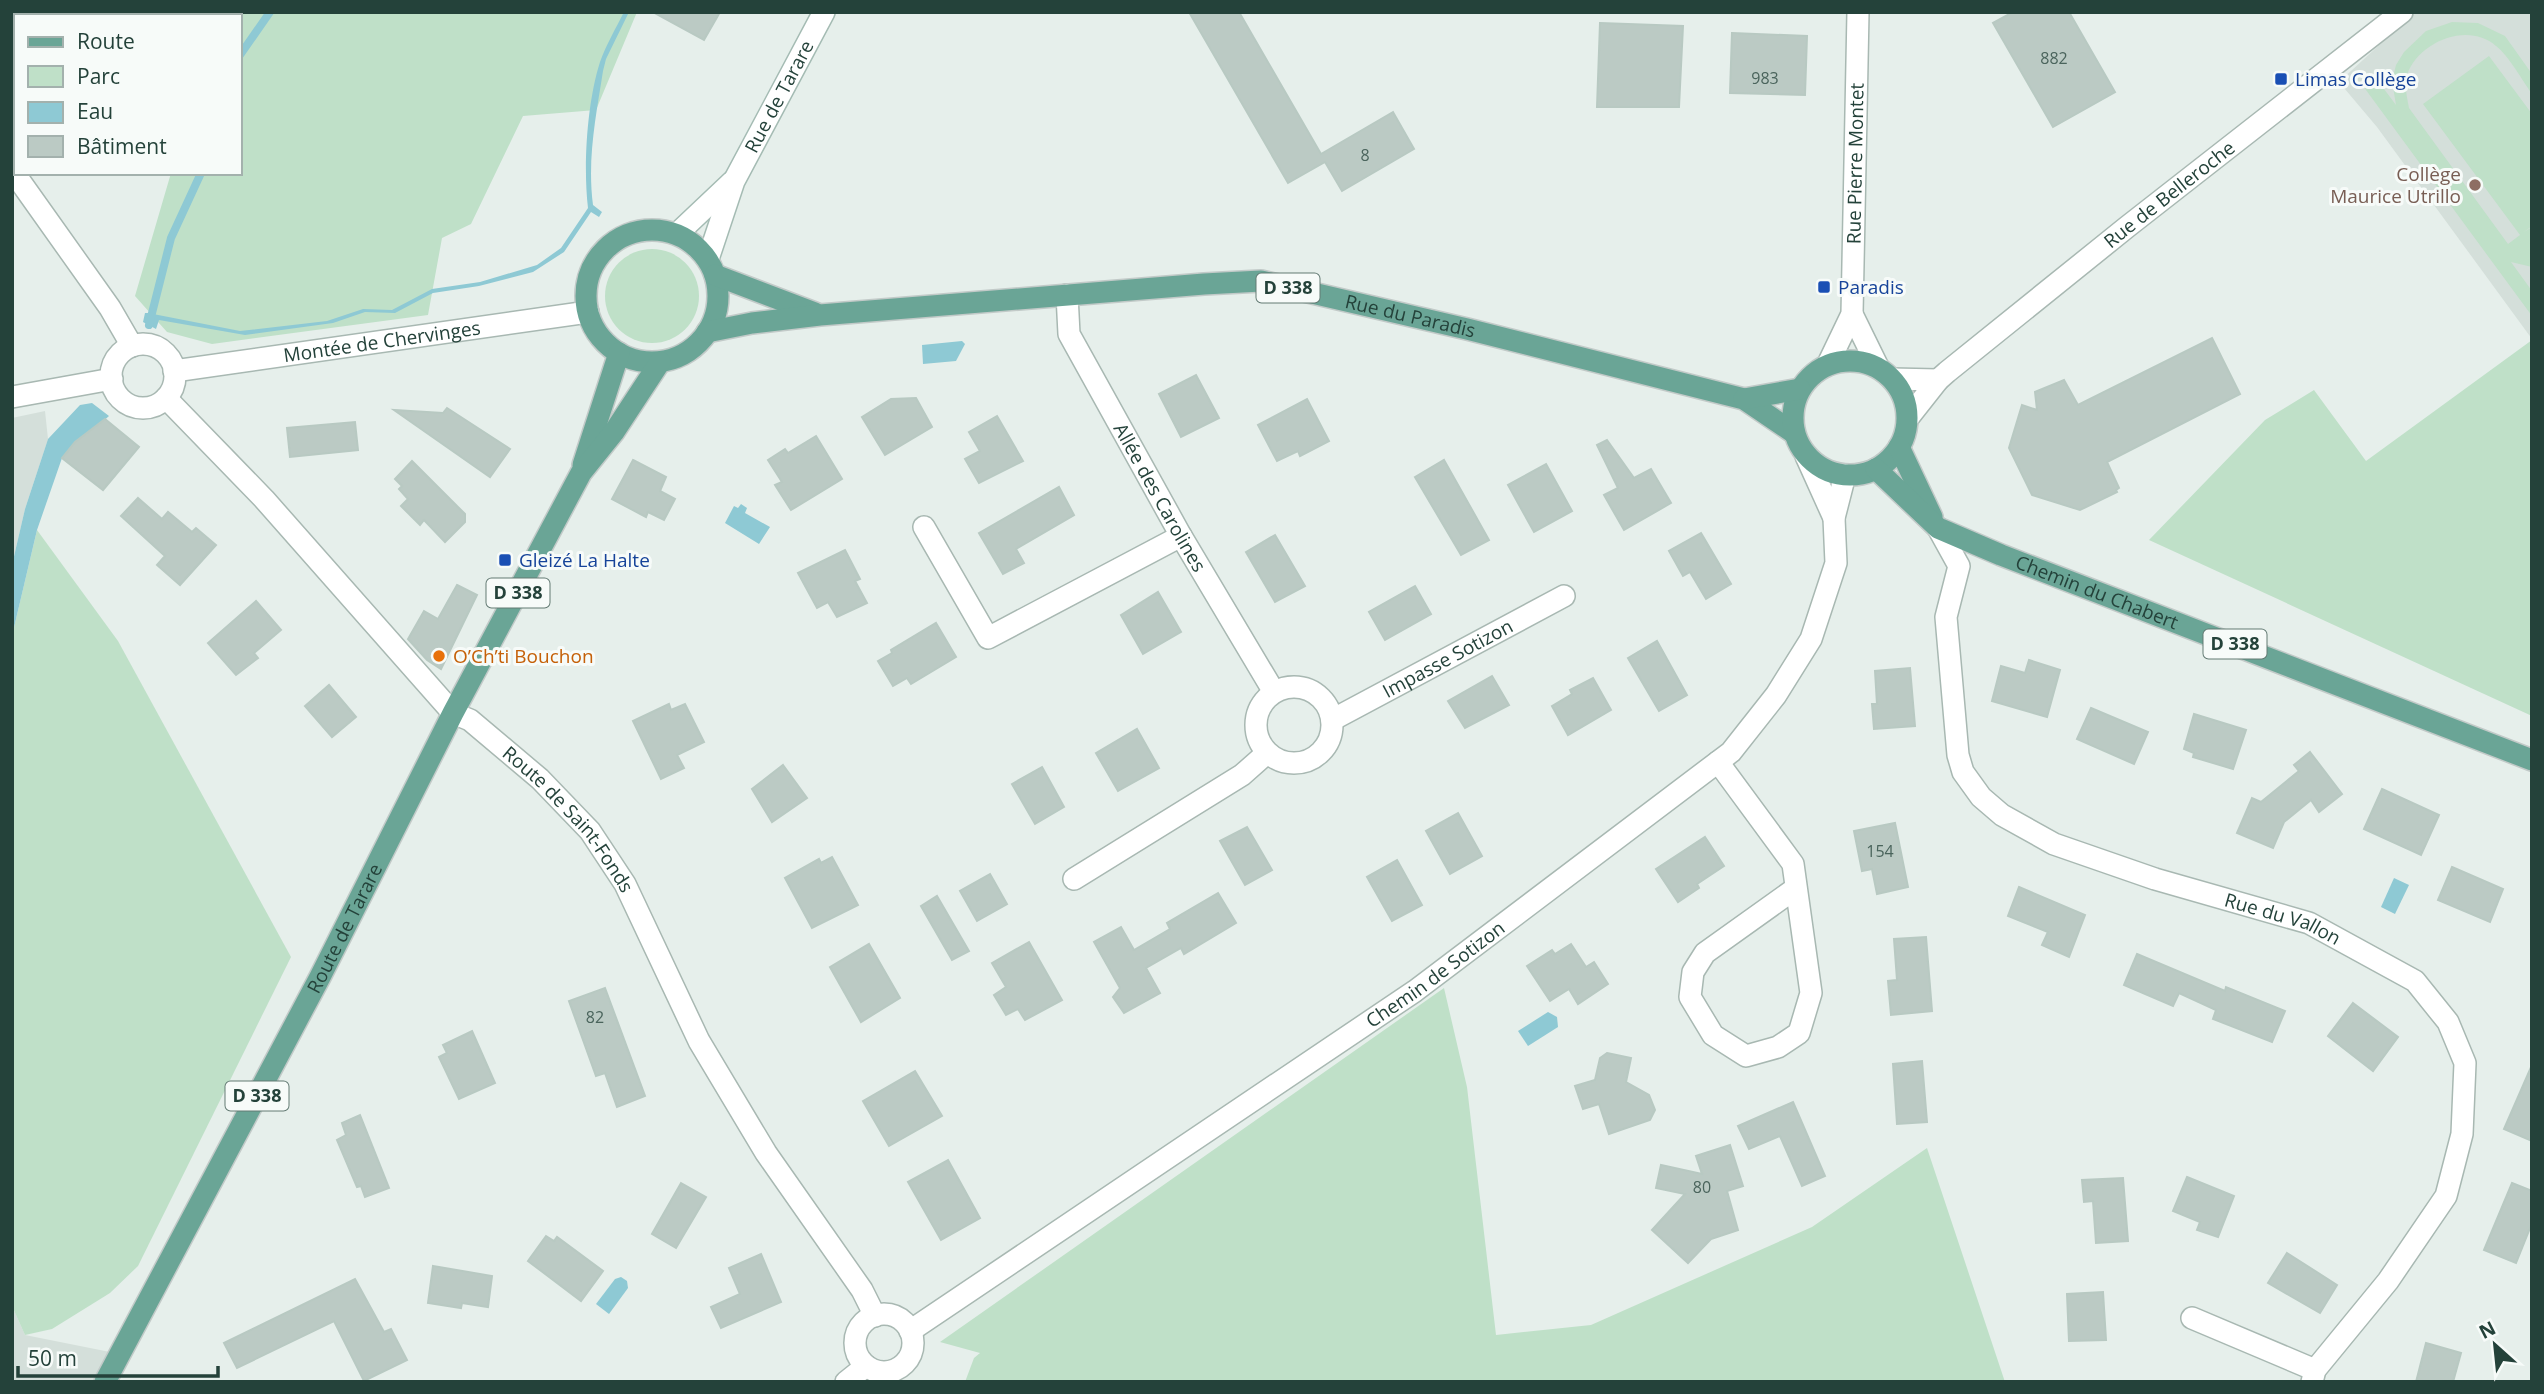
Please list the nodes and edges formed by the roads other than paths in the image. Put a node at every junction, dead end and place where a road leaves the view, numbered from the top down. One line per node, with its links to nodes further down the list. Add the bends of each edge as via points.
1 (824, 12): 5 (street, Rue de Tarare)
2 (1858, 12): 11 (street, Rue Pierre Montet)
3 (2402, 12): 20 (street, Rue de Belleroche)
4 (16, 175): 13 (street)
5 (734, 181): 6 (street, Rue de Tarare); 7 (street, Rue de Tarare)
6 (677, 234): 7 (main road, via 695,245); 9 (main road, via 635,232 612,243 594,265 587,283)
7 (711, 267): 10 (main road, Rue du Paradis / D 338); 12 (main road, via 719,296)
8 (1067, 295): 10 (main road, Rue du Paradis / D 338); 24 (main road, Rue du Paradis / D 338, via 1261,281); 35 (street, Allée des Carolines, via 1069,334)
9 (588, 312): 14 (main road, via 599,335); 17 (street, Montée de Chervinges)
10 (820, 314): 12 (main road, Rue du Paradis / D 338)
11 (1852, 314): 16 (street, Rue Pierre Montet); 18 (street, Rue Pierre Montet)
12 (707, 332): 15 (main road, via 694,347)
13 (132, 346): 17 (street, via 156,347 171,361); 19 (street, via 118,356)
14 (619, 353): 15 (main road); 30 (main road, Route de Tarare / D 338)
15 (660, 362): 30 (main road, Route de Tarare / D 338)
16 (1828, 364): 18 (main road, via 1861,361); 21 (main road)
17 (174, 371): 23 (street)
18 (1885, 373): 20 (street); 25 (main road, via 1901,391)
19 (112, 379): 22 (street); 23 (street, via 117,394 133,406 144,408)
20 (1938, 380): 25 (street, Rue de Belleroche)
21 (1800, 389): 24 (main road, Rue du Paradis / D 338); 26 (main road, via 1794,403)
22 (12, 397)
23 (166, 398): 38 (street, Route de Saint-Fonds, via 280,517)
24 (1744, 399): 26 (main road, Rue du Paradis / D 338)
25 (1908, 418): 27 (main road)
26 (1794, 433): 28 (main road)
27 (1899, 447): 29 (main road); 34 (main road)
28 (1806, 456): 31 (main road, via 1817,466); 32 (street, Chemin de Sotizon)
29 (1876, 469): 31 (main road); 34 (main road, Chemin du Chabert / D 338)
30 (581, 473): 38 (main road, Route de Tarare / D 338)
31 (1845, 475): 32 (street, Chemin de Sotizon)
32 (1834, 518): 42 (street, Chemin de Sotizon, via 1836,563 1811,639 1776,695)
33 (924, 527): 35 (street, via 988,638)
34 (1938, 528): 41 (main road, Chemin du Chabert / D 338); 50 (street, Rue du Vallon, via 1959,566 1946,617 1958,755 1981,797 2002,815 2054,844 2155,879 2309,922 2415,981 2448,1022 2465,1063 2462,1134 2446,1196 2389,1282)
35 (1181, 536): 37 (street, Allée des Carolines)
36 (1564, 596): 39 (street, Impasse Sotizon)
37 (1274, 692): 39 (street, via 1286,687 1310,690 1321,698); 40 (street, via 1265,699 1255,720)
38 (453, 713): 45 (street, Route de Saint-Fonds, via 470,720 540,779 590,831 625,884 699,1041 766,1153); 51 (main road, Route de Tarare / D 338, via 320,977)
39 (1332, 720): 40 (street, via 1328,743 1311,759 1289,763)
40 (1267, 753): 43 (street, via 1242,775)
41 (2532, 760)
42 (1718, 762): 44 (street, via 1793,864); 47 (street, Chemin de Sotizon, via 1415,991)
43 (1074, 879)
44 (1796, 888): 44 (street, via 1811,993 1799,1033 1778,1047 1746,1056 1713,1035 1690,997 1693,972 1705,953)
45 (875, 1315): 47 (street, via 902,1320); 48 (street, via 864,1322 854,1345)
46 (2192, 1318): 50 (street)
47 (910, 1331): 49 (street, via 911,1355)
48 (866, 1366): 49 (street); 52 (street)
49 (896, 1376)
50 (2314, 1376)
51 (105, 1382)
52 (846, 1382)

